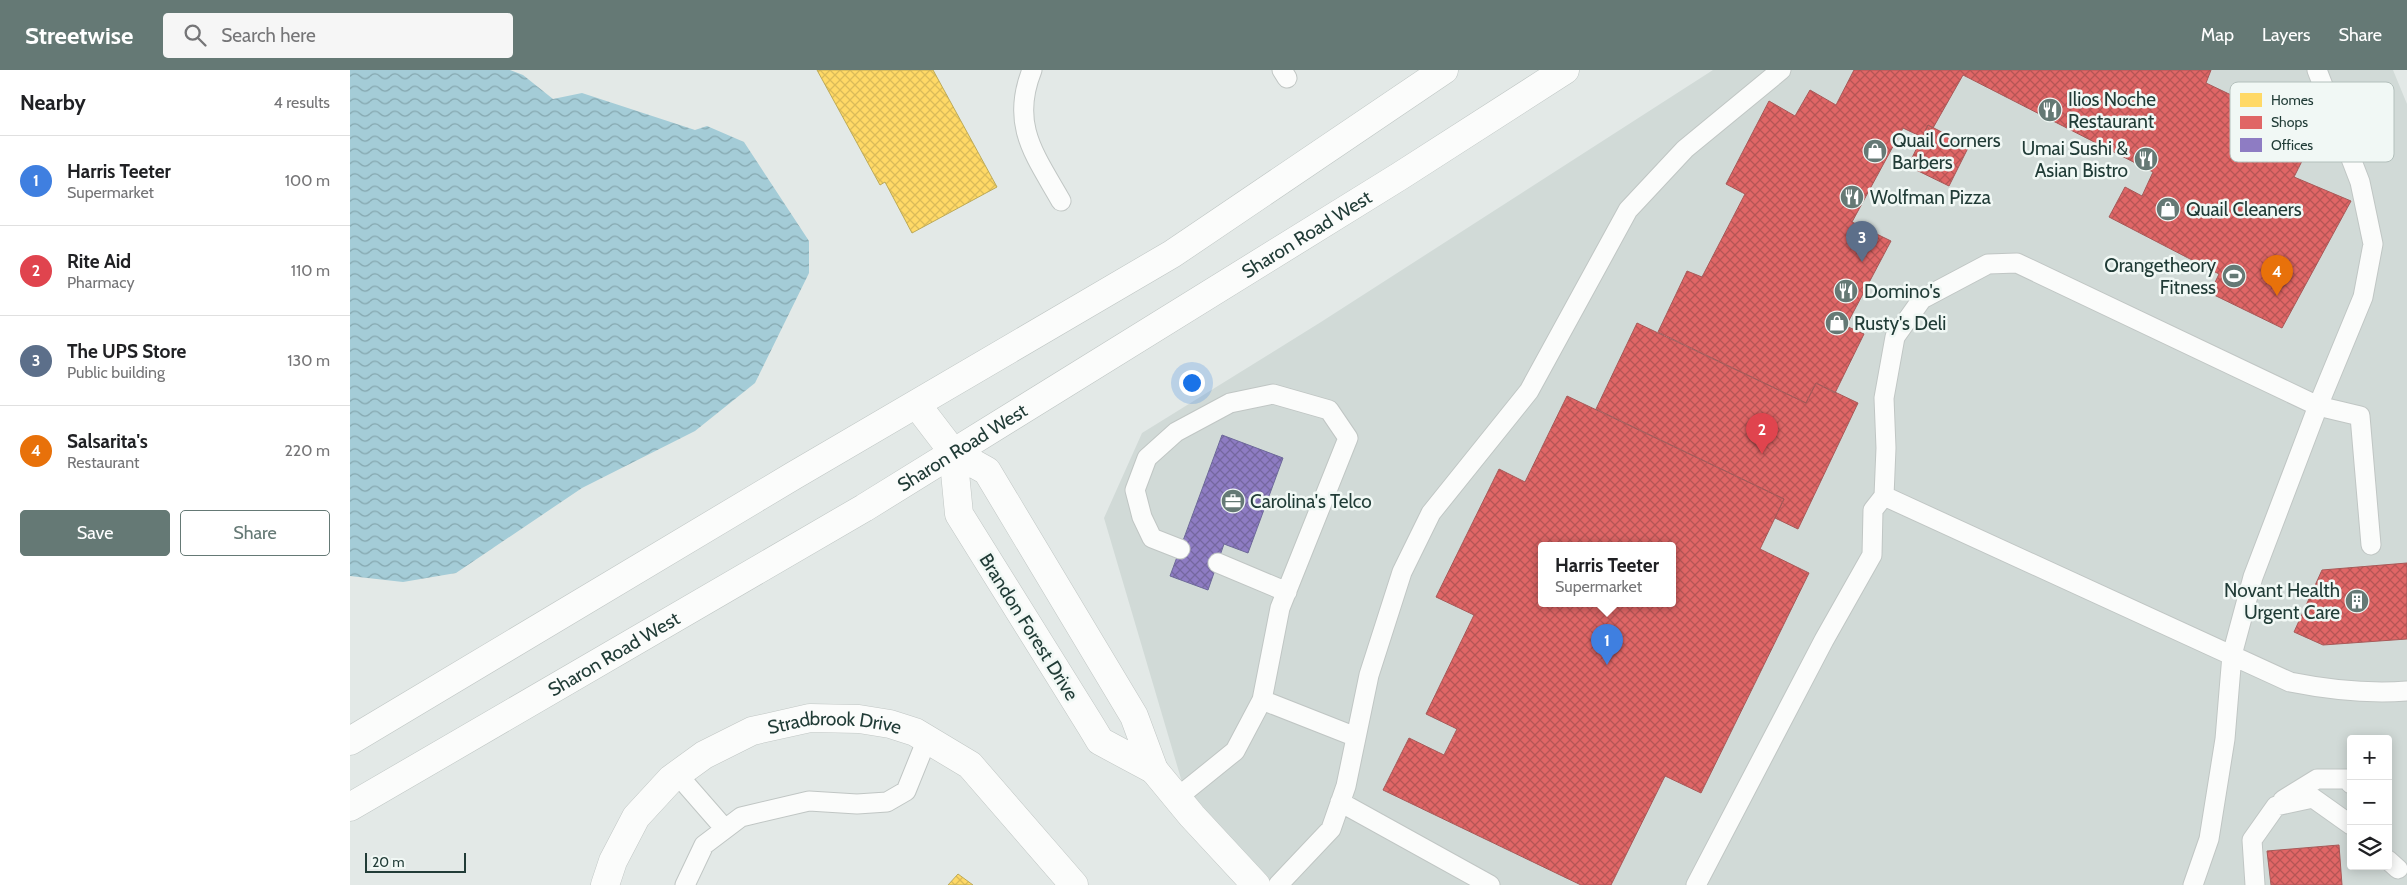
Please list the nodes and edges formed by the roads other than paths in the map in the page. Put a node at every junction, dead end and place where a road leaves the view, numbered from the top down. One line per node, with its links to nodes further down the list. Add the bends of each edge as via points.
1 (1032, 70): 8 (lane, via 1026,86 1023,118 1031,147)
2 (1444, 70): 9 (main road, via 1172,254)
3 (1565, 70): 11 (main road, Sharon Road West, via 1400,176)
4 (1781, 70): 20 (lane, via 1685,149 1628,210 1529,391 1431,513 1402,572 1369,675)
5 (2317, 70): 6 (lane)
6 (2322, 82)
7 (2352, 162): 10 (lane, via 2360,182 2373,244 2364,297)
8 (1061, 201)
9 (917, 405): 11 (main road, Brandon Forest Drive); 22 (main road)
10 (2318, 406): 12 (lane, via 2017,263 1988,264 1922,299 1895,336 1884,398); 13 (lane, via 2360,416); 17 (lane, via 2253,577)
11 (953, 452): 23 (main road, Brandon Forest Drive, via 986,471 1134,716); 23 (main road, Brandon Forest Drive, via 959,514 1090,726 1100,741); 29 (main road, Sharon Road West, via 864,508)
12 (1884, 496): 17 (lane); 38 (lane, via 1873,510 1872,555)
13 (2371, 545)
14 (1180, 549): 16 (lane, via 1152,538 1142,517 1135,490 1146,458 1176,432 1230,403 1273,394 1329,410 1348,438)
15 (1218, 563): 16 (lane)
16 (1287, 592): 19 (lane, via 1280,608)
17 (2232, 655): 18 (lane, via 2290,682 2331,690); 39 (lane, via 2225,740 2209,839)
18 (2407, 691)
19 (1262, 700): 20 (lane); 26 (lane, via 1235,751)
20 (1356, 737): 27 (lane)
21 (927, 739): 24 (main road, Stradbrook Drive, via 890,724 859,719 810,718 752,731 704,755); 31 (lane, via 906,791 887,802 809,801 741,818); 34 (main road, Stradbrook Drive, via 970,765)
22 (350, 741)
23 (1154, 770): 26 (main road, Brandon Forest Drive)
24 (677, 774): 31 (lane); 32 (main road, Stradbrook Drive, via 636,817)
25 (2347, 780): 28 (lane, via 2316,779)
26 (1178, 797): 35 (main road, Brandon Forest Drive)
27 (1340, 802): 36 (lane, via 1331,829); 37 (lane)
28 (2276, 806): 30 (lane, via 2313,798); 40 (lane, via 2252,840)
29 (350, 807)
30 (2347, 822)
31 (726, 830): 33 (lane, via 704,845)
32 (604, 885)
33 (686, 885)
34 (1074, 885)
35 (1256, 885)
36 (1278, 885)
37 (1490, 885)
38 (1696, 885)
39 (2193, 885)
40 (2255, 885)

